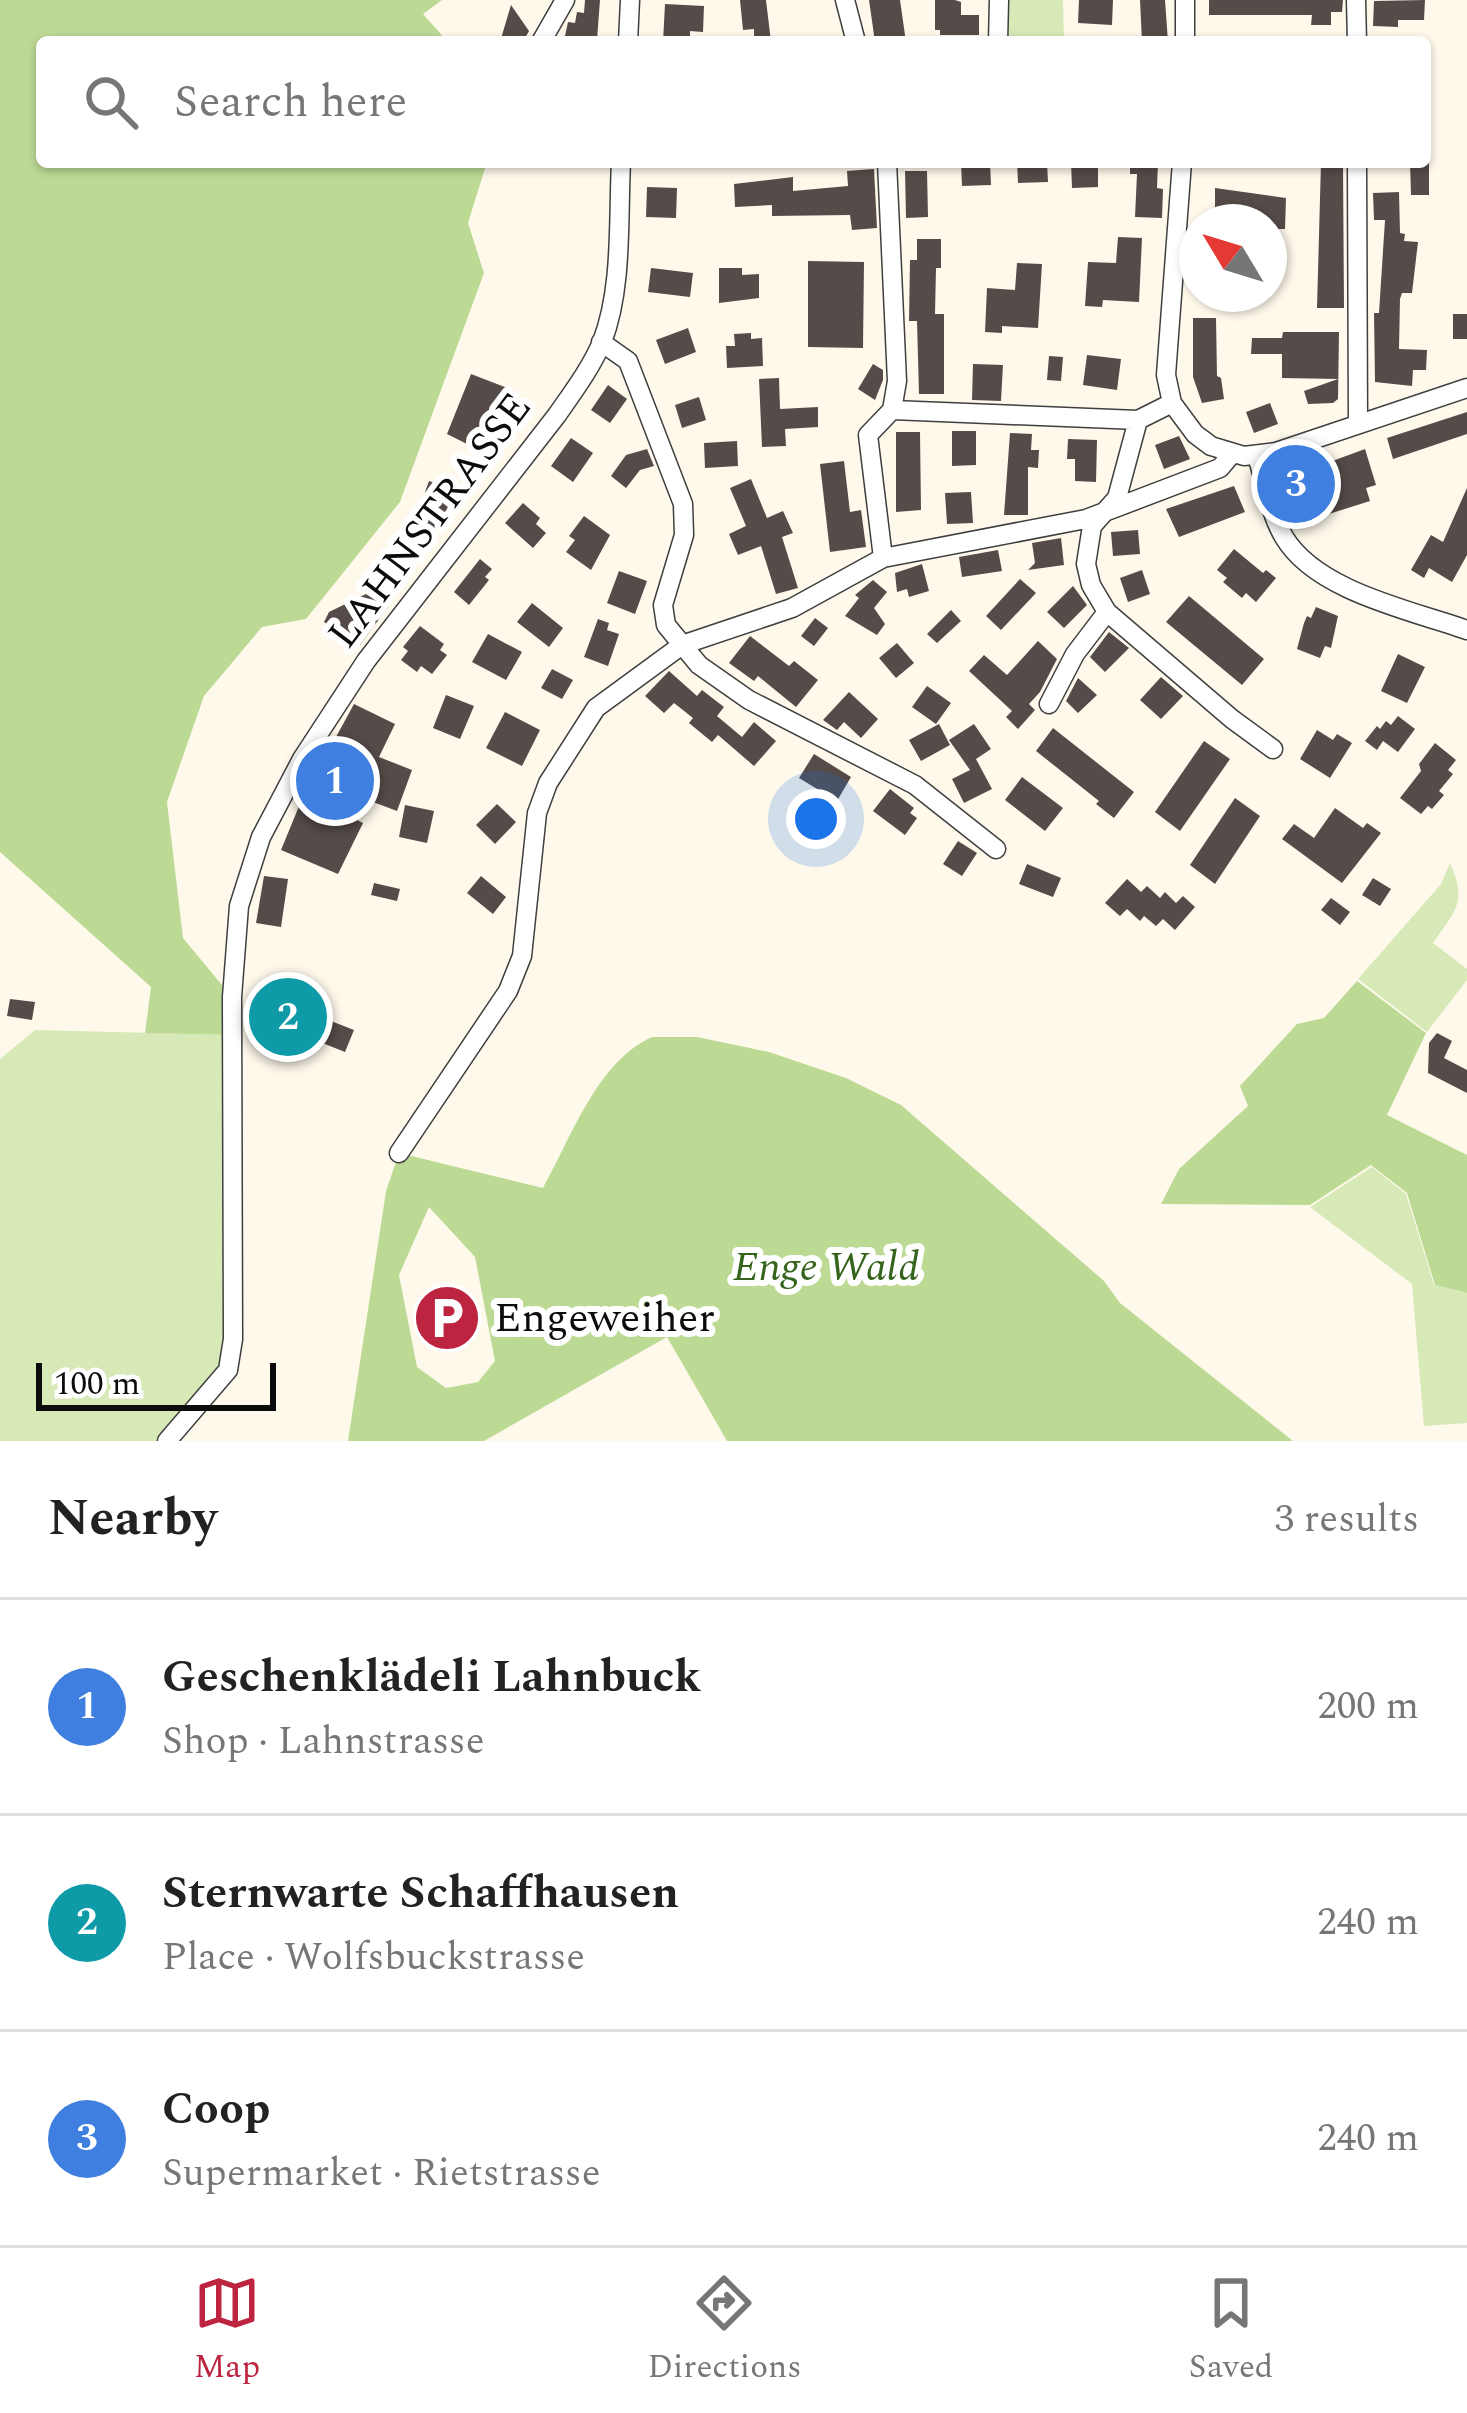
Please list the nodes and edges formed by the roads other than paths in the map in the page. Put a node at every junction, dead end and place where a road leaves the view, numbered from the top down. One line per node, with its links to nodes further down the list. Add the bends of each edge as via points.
1 (565, 0): 7 (street)
2 (630, 0): 8 (street)
3 (845, 0): 9 (street)
4 (999, 0): 10 (street)
5 (1185, 0): 11 (street)
6 (1356, 0): 12 (street)
7 (544, 36)
8 (628, 36)
9 (854, 36)
10 (998, 36)
11 (1185, 36)
12 (1357, 36)
13 (621, 168): 17 (street, LAHNSTRASSE)
14 (887, 168): 20 (street)
15 (1182, 168): 19 (street, via 1167,360)
16 (1357, 168): 22 (street)
17 (602, 342): 29 (street, via 628,361 683,505 684,535 663,605); 34 (street, LAHNSTRASSE, via 557,415 366,661 261,838 239,906 232,997 233,1339 228,1370)
18 (1467, 388): 22 (street)
19 (1172, 403): 21 (street); 23 (street, via 1195,434)
20 (892, 410): 21 (street); 26 (street, via 868,435)
21 (1138, 420): 25 (street, via 1118,498)
22 (1358, 424): 24 (street)
23 (1232, 454): 24 (street); 25 (street, via 1220,468)
24 (1257, 456): 28 (street, via 1282,534 1304,564 1358,593)
25 (1104, 512): 26 (street); 27 (street, via 1092,526 1086,565)
26 (883, 558): 29 (street, via 792,608)
27 (1107, 612): 30 (street); 31 (street)
28 (1467, 630)
29 (682, 645): 32 (street, via 749,700 915,785); 33 (street, via 596,708 548,782 537,813 522,956 508,991)
30 (1049, 704)
31 (1273, 749)
32 (996, 849)
33 (399, 1153)
34 (167, 1441)

